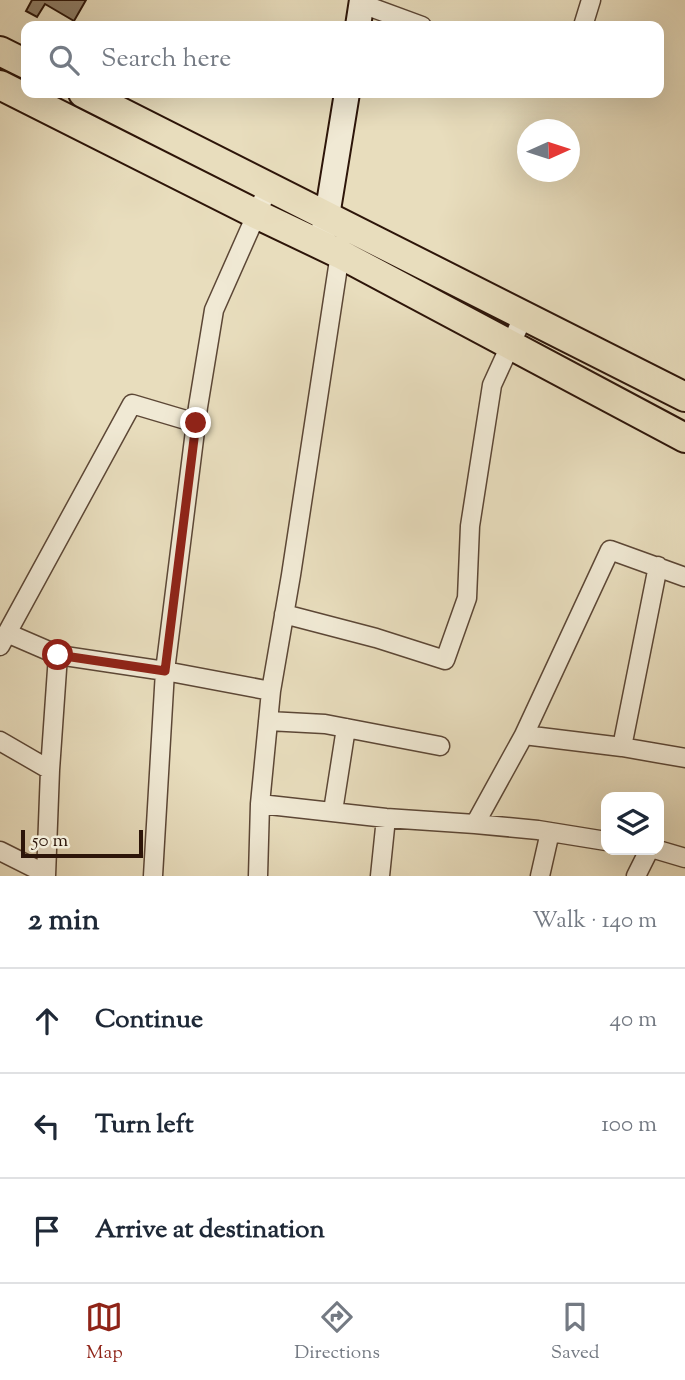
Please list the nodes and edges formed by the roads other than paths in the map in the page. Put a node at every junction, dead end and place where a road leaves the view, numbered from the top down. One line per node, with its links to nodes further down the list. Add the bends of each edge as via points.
1 (591, 0): 4 (street)
2 (361, 10): 3 (street)
3 (403, 21)
4 (585, 21)
5 (0, 51): 6 (main road)
6 (21, 62)
7 (0, 85): 8 (main road)
8 (21, 96)
9 (26, 98): 13 (main road)
10 (93, 98): 12 (main road)
11 (348, 98): 14 (street)
12 (269, 186): 13 (street); 14 (main road)
13 (257, 214): 15 (main road); 19 (street, via 214,310)
14 (336, 220): 15 (street); 16 (main road)
15 (330, 249): 17 (main road); 23 (street)
16 (524, 315): 17 (street); 18 (main road)
17 (511, 344): 20 (main road); 23 (street, via 492,385 470,526 467,598 446,660)
18 (685, 397)
19 (196, 423): 24 (street, via 131,404); 26 (street)
20 (685, 438)
21 (658, 566): 22 (street); 30 (street, via 610,550); 33 (street)
22 (685, 577)
23 (284, 614): 27 (street)
24 (4, 640): 25 (street)
25 (58, 655): 26 (street); 35 (street)
26 (165, 671): 27 (street); 47 (street)
27 (271, 691): 28 (street)
28 (268, 721): 29 (street); 36 (street)
29 (346, 728): 32 (street); 37 (street)
30 (523, 735): 33 (street); 39 (street)
31 (0, 741): 35 (street)
32 (440, 746)
33 (622, 747): 34 (street)
34 (685, 758)
35 (50, 770): 46 (street)
36 (260, 804): 37 (street); 48 (street)
37 (333, 811): 38 (street)
38 (386, 818): 39 (street); 49 (street)
39 (475, 824): 40 (street)
40 (550, 832): 41 (street); 50 (street)
41 (601, 840)
42 (0, 851): 46 (street)
43 (664, 852): 45 (street)
44 (646, 855): 51 (street)
45 (685, 858)
46 (46, 875)
47 (153, 876)
48 (258, 876)
49 (380, 876)
50 (540, 876)
51 (636, 876)

